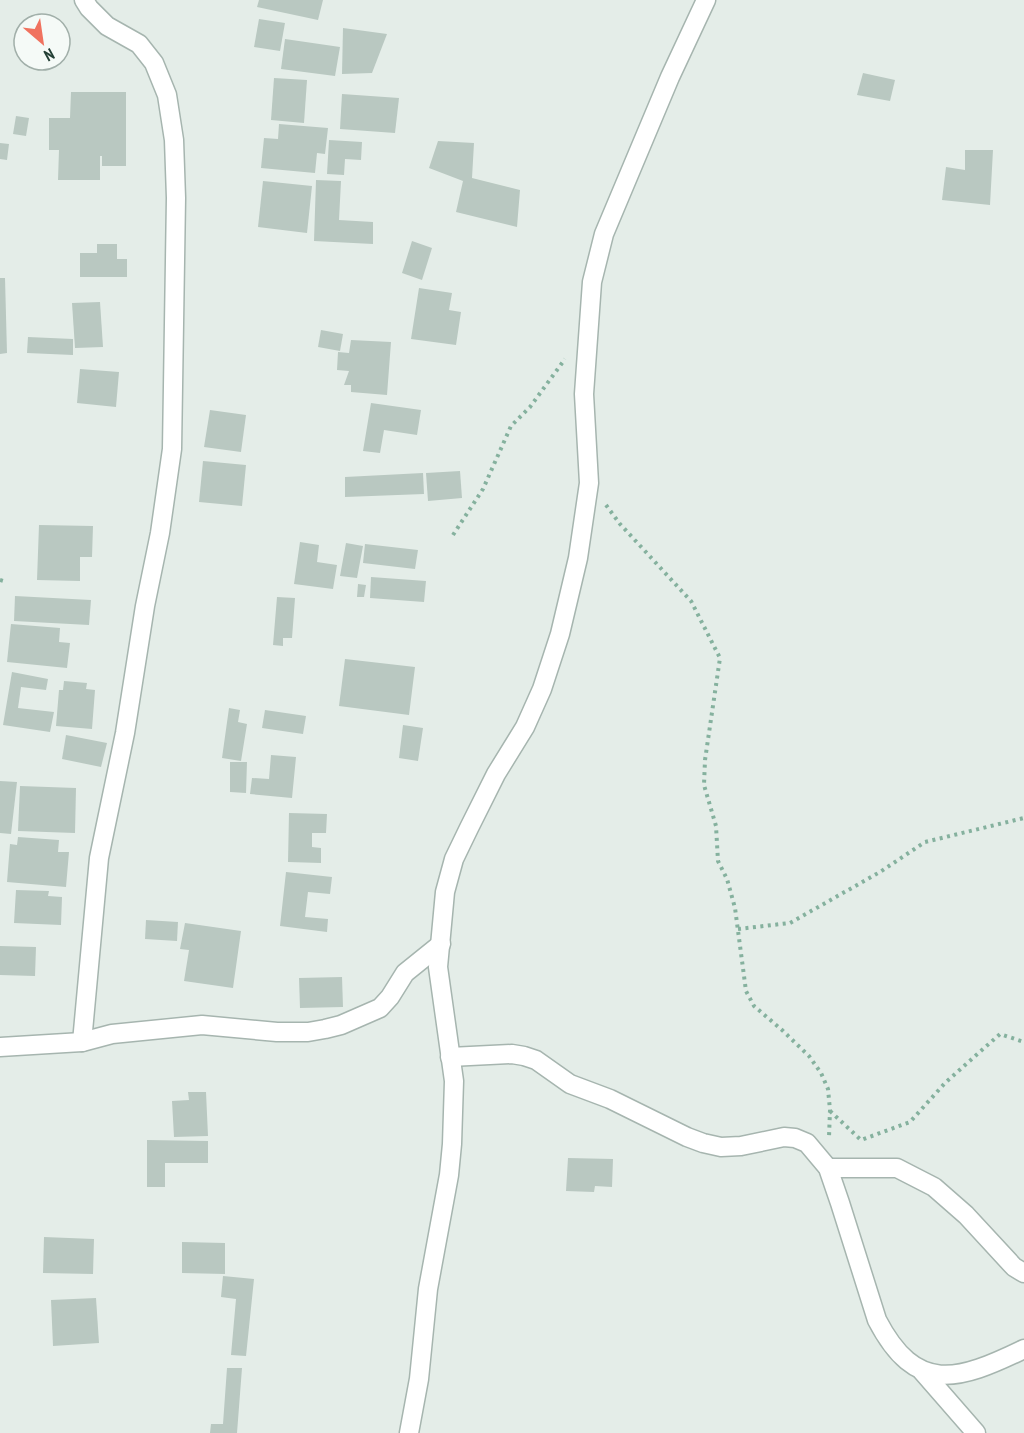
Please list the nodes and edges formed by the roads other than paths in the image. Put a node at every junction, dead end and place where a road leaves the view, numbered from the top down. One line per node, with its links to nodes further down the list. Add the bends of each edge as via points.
1 (84, 0): 4 (street, via 107,26 139,44 154,63 169,106 176,198 172,449 125,733 99,858)
2 (706, 0): 3 (street, via 604,234 592,282 584,394 589,483 578,558 546,678 525,727 496,774 454,859 445,892)
3 (441, 944): 4 (street, via 405,973 380,1008 341,1025 308,1032 202,1025 122,1033); 6 (street, via 438,967)
4 (82, 1042): 5 (street)
5 (0, 1047)
6 (450, 1057): 7 (street, via 524,1056 570,1084 687,1137 721,1147 795,1138 807,1143); 11 (street, via 454,1081 449,1175 428,1289)
7 (828, 1168): 8 (street, via 897,1168 934,1187); 10 (street, via 877,1320 896,1351)
8 (1024, 1273)
9 (1024, 1349): 10 (street, via 983,1368 959,1374)
10 (922, 1371): 12 (street)
11 (409, 1433)
12 (976, 1433)

